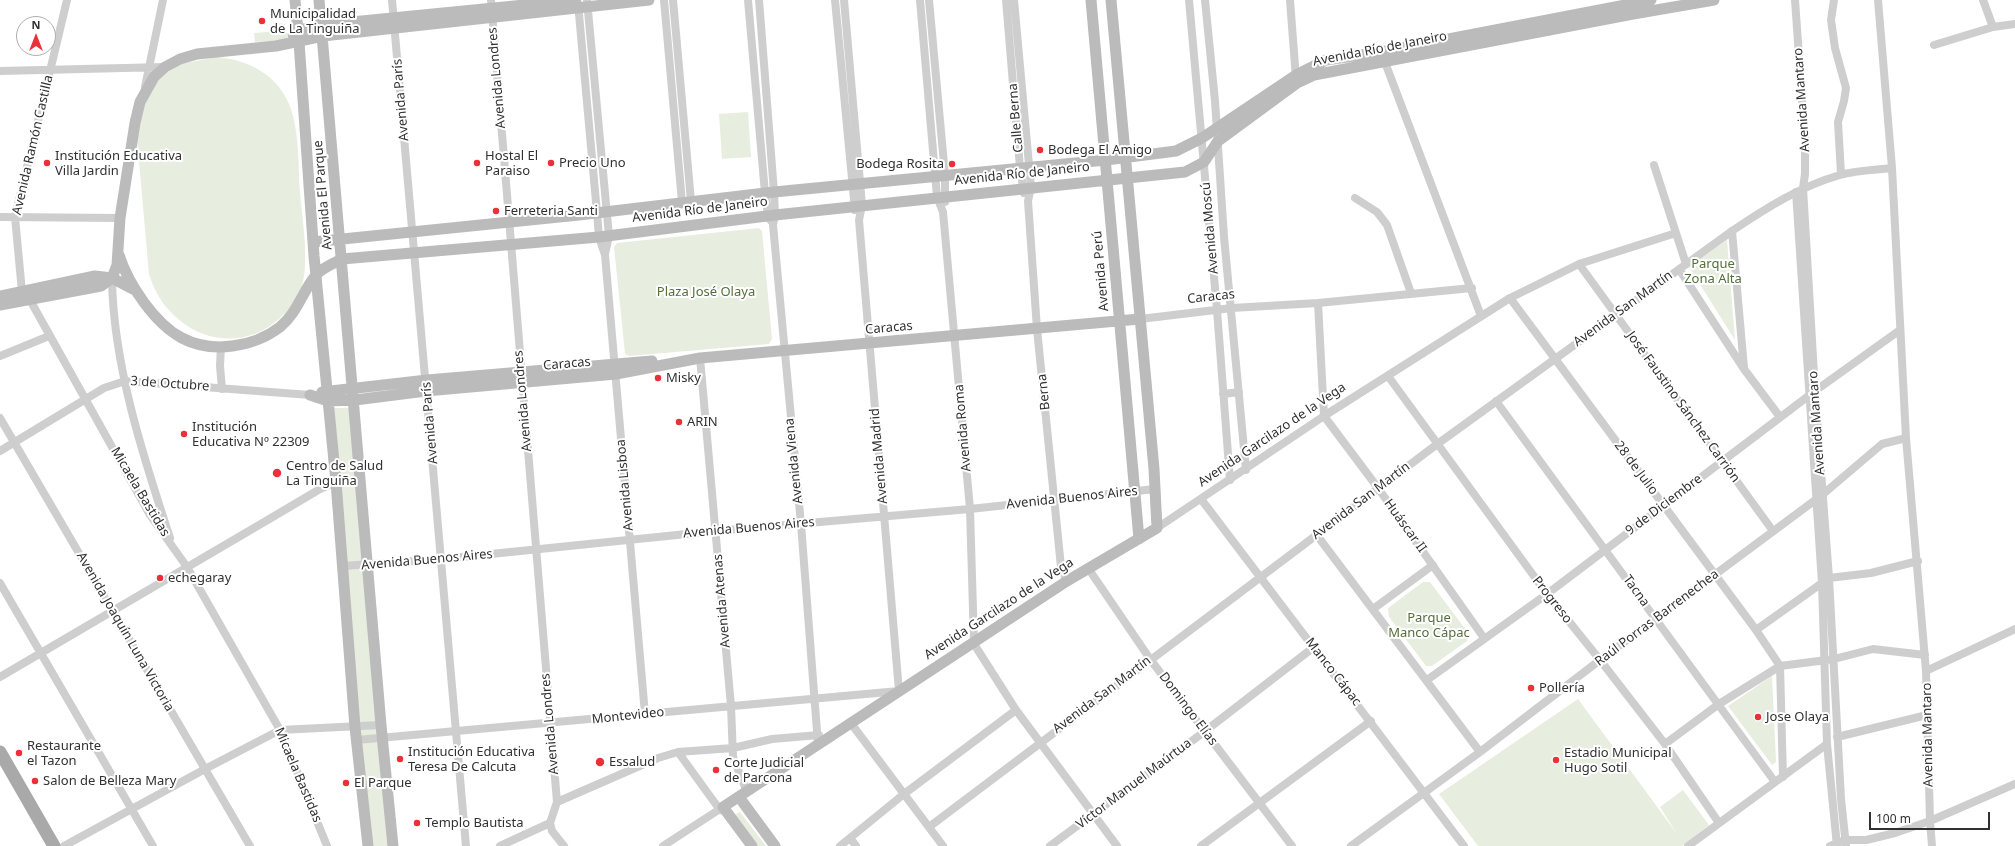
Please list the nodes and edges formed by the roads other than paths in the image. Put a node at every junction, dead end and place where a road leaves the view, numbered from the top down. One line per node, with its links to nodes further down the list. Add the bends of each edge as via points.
1 (67, 0): 42 (street, Avenida Ramón Castilla)
2 (163, 0): 41 (street)
3 (295, 0): 35 (street, Avenida El Parque)
4 (319, 0): 34 (street, Avenida El Parque)
5 (392, 0): 31 (street, Avenida París)
6 (649, 0): 28 (street)
7 (664, 0): 65 (street)
8 (673, 0): 65 (street)
9 (748, 0): 62 (street, Avenida Viena)
10 (759, 0): 62 (street, Avenida Viena)
11 (835, 0): 59 (street, Avenida Madrid)
12 (844, 0): 59 (street, Avenida Madrid)
13 (920, 0): 56 (street, Avenida Roma)
14 (929, 0): 56 (street, Avenida Roma)
15 (1006, 0): 53 (street, Calle Berna)
16 (1014, 0): 53 (street, Calle Berna)
17 (1091, 0): 50 (street, Avenida Perú)
18 (1112, 0): 49 (street)
19 (1189, 0): 47 (street, Avenida Moscú)
20 (1205, 0): 46 (street, Avenida Moscú)
21 (1290, 0): 44 (street)
22 (1651, 0): 29 (street, Avenida Río de Janeiro)
23 (1714, 0): 29 (street, Avenida Río de Janeiro)
24 (1795, 0): 61 (street, Avenida Mantaro, via 1806,174)
25 (1834, 0): 55 (street, via 1831,20 1834,48 1846,88 1838,122)
26 (1878, 0): 54 (street, Avenida Mantaro)
27 (1983, 0): 33 (street)
28 (581, 3): 30 (street); 68 (street, Avenida Lisboa)
29 (1632, 5): 39 (street, Avenida Río de Janeiro, via 1511,32)
30 (491, 9): 31 (street); 73 (street, Avenida Londres)
31 (395, 23): 34 (street); 75 (street, Avenida París)
32 (2015, 24): 33 (street)
33 (1993, 27): 38 (street)
34 (324, 28): 35 (street); 36 (street); 79 (street, Avenida El Parque)
35 (298, 30): 36 (street, Avenida El Parque); 37 (street)
36 (299, 42): 37 (street); 81 (street, Avenida El Parque)
37 (285, 44): 40 (street, via 197,54)
38 (1934, 45)
39 (1383, 56): 44 (street, Avenida Río de Janeiro, via 1326,60); 92 (street)
40 (165, 67): 41 (street); 45 (street)
41 (149, 68): 42 (street); 45 (street)
42 (50, 70): 43 (street); 70 (street, Avenida Ramón Castilla)
43 (0, 71)
44 (1296, 79): 46 (street, Avenida Río de Janeiro); 48 (street, Avenida Río de Janeiro)
45 (145, 90): 71 (street, via 135,123)
46 (1217, 128): 47 (street, Avenida Río de Janeiro); 48 (street, Avenida Moscú)
47 (1202, 138): 49 (street, Avenida Río de Janeiro, via 1176,151); 51 (street, Avenida Moscú)
48 (1218, 141): 51 (street, Avenida Río de Janeiro); 78 (street, Avenida Moscú)
49 (1125, 157): 50 (street, Avenida Río de Janeiro); 57 (street)
50 (1106, 160): 53 (street, Avenida Río de Janeiro); 58 (street, Avenida Perú)
51 (1204, 162): 57 (street, Avenida Río de Janeiro, via 1185,172); 80 (street, Avenida Moscú)
52 (1654, 165): 76 (street)
53 (1025, 168): 56 (street, Avenida Río de Janeiro); 60 (street, Calle Berna)
54 (1892, 168): 55 (street, Avenida San Martín); 111 (street, Avenida Mantaro)
55 (1841, 174): 61 (street, Avenida San Martín)
56 (940, 175): 59 (street, Avenida Río de Janeiro); 63 (street, Avenida Roma)
57 (1126, 178): 58 (street, Avenida Río de Janeiro); 108 (street)
58 (1108, 180): 60 (street, Avenida Río de Janeiro); 109 (street, Avenida Perú)
59 (855, 183): 62 (street, Avenida Río de Janeiro); 67 (street, Avenida Madrid)
60 (1027, 188): 63 (street, Avenida Río de Janeiro); 66 (street, Calle Berna)
61 (1800, 190): 74 (street, Avenida San Martín); 128 (street, Avenida Mantaro)
62 (770, 192): 65 (street, Avenida Río de Janeiro); 72 (street, Avenida Viena)
63 (942, 197): 67 (street, Avenida Río de Janeiro); 113 (street, Avenida Roma)
64 (1355, 198): 95 (street, via 1377,212 1386,225)
65 (686, 201): 68 (street, Avenida Río de Janeiro)
66 (1028, 201): 110 (street, Berna)
67 (857, 206): 72 (street, Avenida Río de Janeiro); 114 (street, Avenida Madrid)
68 (601, 212): 73 (street, Avenida Río de Janeiro); 77 (street, Avenida Lisboa)
69 (0, 217): 70 (street)
70 (15, 217): 71 (street); 93 (street, Avenida Ramón Castilla)
71 (120, 218): 84 (street)
72 (772, 218): 77 (street, Avenida Río de Janeiro); 116 (street, Avenida Viena)
73 (509, 222): 75 (street, Avenida Río de Janeiro); 82 (street, Avenida Londres)
74 (1732, 231): 88 (street, Avenida San Martín); 121 (street)
75 (412, 233): 79 (street, Avenida Río de Janeiro); 83 (street, Avenida París)
76 (1676, 233): 87 (street, Avenida Garcilazo de la Vega); 88 (street)
77 (604, 236): 82 (street, Avenida Río de Janeiro); 120 (street, Avenida Lisboa)
78 (1224, 237): 80 (street); 104 (street, Avenida Moscú)
79 (341, 239): 81 (street, Avenida Río de Janeiro); 86 (street, Avenida El Parque)
80 (1210, 240): 105 (street, Avenida Moscú)
81 (313, 242): 85 (street, Avenida El Parque)
82 (510, 244): 83 (street, Avenida Río de Janeiro); 123 (street, Avenida Londres)
83 (414, 252): 86 (street, Avenida Río de Janeiro); 125 (street, Avenida París)
84 (119, 255): 91 (street); 94 (street, via 126,274)
85 (314, 256): 86 (street); 90 (street, Avenida El Parque)
86 (338, 261): 90 (street); 129 (street, Avenida El Parque)
87 (1579, 264): 97 (street, Avenida Garcilazo de la Vega); 106 (street, José Faustino Sánchez Carrión)
88 (1686, 264): 89 (street, Avenida San Martín)
89 (1679, 269): 106 (street, Avenida San Martín); 121 (street)
90 (317, 274): 98 (street); 100 (street, Avenida El Parque)
91 (112, 283): 93 (street, via 95,276); 94 (street); 99 (street); 102 (street); 124 (street, via 114,320)
92 (1472, 288): 95 (street, Caracas); 107 (street)
93 (22, 292): 96 (street); 99 (street, Micaela Bastidas)
94 (139, 293): 102 (street)
95 (1411, 293): 101 (street, Caracas)
96 (0, 296)
97 (1510, 298): 107 (street, Avenida Garcilazo de la Vega); 119 (street, 28 de Julio)
98 (301, 299): 100 (street, via 314,299); 115 (street, via 292,316 264,337 250,343)
99 (30, 300): 103 (street); 112 (street, Micaela Bastidas)
100 (320, 302): 132 (street, Avenida El Parque)
101 (1318, 303): 104 (street, Caracas); 135 (street)
102 (147, 304): 115 (street, via 166,327 182,338 204,345)
103 (0, 305)
104 (1232, 308): 105 (street, Caracas); 127 (street, Avenida Moscú)
105 (1217, 310): 108 (street, Caracas); 130 (street, Avenida Moscú)
106 (1616, 315): 119 (street, Avenida San Martín); 142 (street, José Faustino Sánchez Carrión)
107 (1481, 316): 122 (street, Avenida Garcilazo de la Vega)
108 (1140, 319): 109 (street, Caracas); 147 (street)
109 (1119, 322): 110 (street, Caracas); 148 (street, Avenida Perú)
110 (1038, 329): 113 (street, Caracas); 151 (street, Berna)
111 (1900, 330): 128 (street, 9 de Diciembre); 138 (street, Avenida Mantaro)
112 (49, 336): 117 (street); 133 (street, Micaela Bastidas)
113 (954, 336): 114 (street, Caracas); 153 (street, Avenida Roma)
114 (869, 343): 116 (street, Caracas); 154 (street, Avenida Madrid)
115 (221, 346): 126 (street)
116 (784, 351): 118 (street, Caracas); 155 (street, Avenida Viena)
117 (0, 356)
118 (700, 358): 120 (street, Caracas); 157 (street, Avenida Atenas)
119 (1554, 358): 134 (street, Avenida San Martín); 152 (street, 28 de Julio)
120 (615, 369): 123 (street, Caracas); 161 (street, Avenida Lisboa)
121 (1744, 369): 136 (street)
122 (1388, 376): 135 (street, Avenida Garcilazo de la Vega); 140 (street, Progreso)
123 (521, 377): 125 (street, Caracas); 164 (street, Avenida Londres)
124 (125, 381): 126 (street, 3 de Octubre); 133 (street, 3 de Octubre, via 110,385); 162 (street)
125 (426, 385): 129 (street, Caracas); 165 (street, Avenida París)
126 (222, 388): 131 (street, 3 de Octubre)
127 (1239, 392): 130 (street); 143 (street, Avenida Moscú)
128 (1812, 393): 136 (street, 9 de Diciembre); 149 (street, Avenida Mantaro)
129 (354, 394): 132 (street, Caracas); 167 (street, Avenida El Parque)
130 (1223, 394): 144 (street, Avenida Moscú)
131 (310, 395): 132 (street, Caracas)
132 (328, 396): 145 (street, Avenida El Parque)
133 (85, 400): 139 (street, 3 de Octubre); 162 (street, Micaela Bastidas, via 150,515)
134 (1496, 401): 140 (street, Avenida San Martín); 163 (street, Tacna)
135 (1324, 416): 143 (street, Avenida Garcilazo de la Vega); 146 (street, Huáscar II)
136 (1780, 417): 142 (street, 9 de Diciembre)
137 (0, 418): 139 (street, Avenida Joaquín Luna Victoria)
138 (1906, 438): 149 (street, Raúl Porras Barrenechea, via 1882,444); 166 (street, Avenida Mantaro)
139 (14, 443): 141 (street, 3 de Octubre); 179 (street, Avenida Joaquín Luna Victoria)
140 (1436, 445): 146 (street, Avenida San Martín); 177 (street, Progreso)
141 (0, 451)
142 (1722, 462): 152 (street, 9 de Diciembre); 158 (street, José Faustino Sánchez Carrión)
143 (1246, 470): 144 (street, Avenida Garcilazo de la Vega)
144 (1230, 480): 150 (street, Avenida Garcilazo de la Vega)
145 (336, 482): 169 (street, Avenida El Parque); 170 (street)
146 (1378, 488): 159 (street, Avenida San Martín); 168 (street, Huáscar II)
147 (1155, 489): 148 (street, Avenida Buenos Aires); 156 (street)
148 (1135, 492): 151 (street, Avenida Buenos Aires); 160 (street, Avenida Perú)
149 (1819, 497): 158 (street, Raúl Porras Barrenechea); 175 (street, Avenida Mantaro)
150 (1201, 499): 156 (street, Avenida Garcilazo de la Vega); 173 (street, Manco Cápac)
151 (1054, 500): 153 (street, Avenida Buenos Aires); 174 (street, Berna, via 1061,567)
152 (1664, 506): 163 (street, 9 de Diciembre); 172 (street, 28 de Julio)
153 (970, 509): 154 (street, Avenida Buenos Aires); 184 (street, Avenida Roma)
154 (885, 517): 155 (street, Avenida Buenos Aires); 196 (street, Avenida Madrid)
155 (800, 524): 157 (street, Avenida Buenos Aires); 197 (street, Avenida Viena)
156 (1157, 528): 160 (street, Avenida Garcilazo de la Vega)
157 (716, 530): 161 (street, Avenida Buenos Aires); 199 (street, Avenida Atenas)
158 (1773, 530): 172 (street, Raúl Porras Barrenechea)
159 (1316, 534): 173 (street, Avenida San Martín); 178 (street)
160 (1139, 539): 171 (street, Avenida Garcilazo de la Vega)
161 (629, 540): 164 (street, Avenida Buenos Aires); 201 (street, Avenida Lisboa)
162 (173, 546): 170 (street, Micaela Bastidas)
163 (1605, 549): 177 (street, 9 de Diciembre); 180 (street, Tacna)
164 (536, 550): 165 (street, Avenida Buenos Aires); 205 (street, Avenida Londres)
165 (442, 559): 167 (street, Avenida Buenos Aires); 209 (street, Avenida París)
166 (1918, 561): 175 (street); 187 (street, Avenida Mantaro)
167 (368, 565): 169 (street, Avenida Buenos Aires); 206 (street, Avenida El Parque)
168 (1433, 565): 178 (street); 183 (street, Huáscar II)
169 (343, 566): 207 (street, Avenida El Parque)
170 (187, 567): 179 (street); 208 (street, Micaela Bastidas)
171 (1088, 568): 174 (street, Avenida Garcilazo de la Vega); 188 (street, Domingo Elías)
172 (1714, 575): 180 (street, Raúl Porras Barrenechea); 181 (street, 28 de Julio)
173 (1261, 577): 185 (street, Manco Cápac); 188 (street, Avenida San Martín)
174 (1067, 581): 184 (street, Avenida Garcilazo de la Vega)
175 (1825, 581): 181 (street); 189 (street); 191 (street)
176 (0, 583): 186 (street)
177 (1547, 594): 183 (street, 9 de Diciembre); 190 (street, Progreso)
178 (1373, 609): 195 (street)
179 (113, 611): 186 (street); 222 (street, Avenida Joaquín Luna Victoria)
180 (1656, 618): 190 (street, Raúl Porras Barrenechea); 198 (street, Tacna)
181 (1756, 630): 192 (street, 28 de Julio)
182 (2015, 630): 193 (street)
183 (1484, 638): 195 (street, 9 de Diciembre)
184 (974, 644): 196 (street, Avenida Garcilazo de la Vega); 200 (street)
185 (1314, 647): 203 (street, Manco Cápac); 210 (street, Víctor Manuel Maúrtua)
186 (41, 654): 194 (street); 231 (street)
187 (1925, 655): 189 (street, via 1873,649); 193 (street, Avenida Mantaro)
188 (1150, 659): 210 (street, Domingo Elías); 215 (street, Avenida San Martín)
189 (1834, 659): 191 (street); 211 (street)
190 (1600, 660): 216 (street, Progreso); 221 (street, Raúl Porras Barrenechea)
191 (1825, 660): 192 (street); 217 (street)
192 (1780, 666): 198 (street); 223 (street)
193 (1926, 670): 202 (street, Avenida Mantaro)
194 (0, 677)
195 (1427, 680): 221 (street)
196 (899, 691): 197 (street, Montevideo); 204 (street, Avenida Garcilazo de la Vega)
197 (815, 698): 199 (street, Montevideo); 214 (street, Avenida Viena)
198 (1719, 704): 216 (street); 224 (street, Tacna)
199 (731, 706): 201 (street, Montevideo); 218 (street, Avenida Atenas)
200 (1016, 710): 215 (street); 227 (street)
201 (645, 714): 205 (street, Montevideo)
202 (1927, 715): 211 (street); 234 (street, Avenida Mantaro)
203 (1371, 721): 226 (street, Manco Cápac); 230 (street)
204 (850, 722): 214 (street, Avenida Garcilazo de la Vega); 227 (street)
205 (550, 724): 209 (street, Montevideo); 229 (street, Avenida Londres)
206 (381, 725): 207 (street); 212 (street, Avenida El Parque)
207 (355, 727): 208 (street); 213 (street, Avenida El Parque)
208 (280, 730): 222 (street); 245 (street, Micaela Bastidas)
209 (457, 732): 212 (street, Montevideo); 248 (street, Avenida París)
210 (1204, 732): 230 (street, Domingo Elías); 233 (street, Víctor Manuel Maúrtua)
211 (1837, 737): 239 (street)
212 (382, 738): 213 (street, Montevideo); 247 (street, Avenida El Parque)
213 (357, 740): 246 (street, Avenida El Parque)
214 (818, 740): 218 (street, via 772,739); 228 (street, Avenida Garcilazo de la Vega)
215 (1039, 743): 233 (street); 237 (street, Avenida San Martín)
216 (1664, 744): 236 (street, Progreso)
217 (1827, 744): 223 (street); 240 (street)
218 (732, 748): 220 (street); 228 (street, Avenida Atenas)
219 (0, 752): 241 (main road)
220 (678, 752): 229 (street, via 658,758); 232 (street)
221 (1480, 752): 226 (street, Raúl Porras Barrenechea)
222 (205, 769): 231 (street); 244 (street, Avenida Joaquín Luna Victoria)
223 (1783, 777): 224 (street)
224 (1775, 782): 236 (street)
225 (2015, 784): 234 (street)
226 (1424, 792): 261 (street, Raúl Porras Barrenechea); 262 (street, Manco Cápac)
227 (904, 794): 237 (street); 238 (street)
228 (743, 795): 232 (street); 253 (street)
229 (557, 802): 235 (street)
230 (1260, 802): 259 (street); 260 (street, Domingo Elías)
231 (132, 809): 242 (street); 243 (street)
232 (722, 809): 251 (street); 252 (street)
233 (1093, 815): 257 (street, Víctor Manuel Maúrtua); 258 (street)
234 (1930, 821): 239 (street, via 1894,833); 264 (street, Avenida Mantaro)
235 (550, 823): 249 (street); 250 (street, via 552,831)
236 (1719, 823): 263 (street)
237 (929, 828): 256 (street)
238 (850, 838): 254 (street); 255 (street)
239 (1845, 843): 240 (street)
240 (1834, 845)
241 (54, 846)
242 (64, 846)
243 (153, 846)
244 (250, 846)
245 (327, 846)
246 (368, 846)
247 (393, 846)
248 (466, 846)
249 (500, 846)
250 (564, 846)
251 (663, 846)
252 (752, 846)
253 (775, 846)
254 (840, 846)
255 (856, 846)
256 (943, 846)
257 (1050, 846)
258 (1117, 846)
259 (1201, 846)
260 (1292, 846)
261 (1351, 846)
262 (1464, 846)
263 (1688, 846)
264 (1932, 846)

